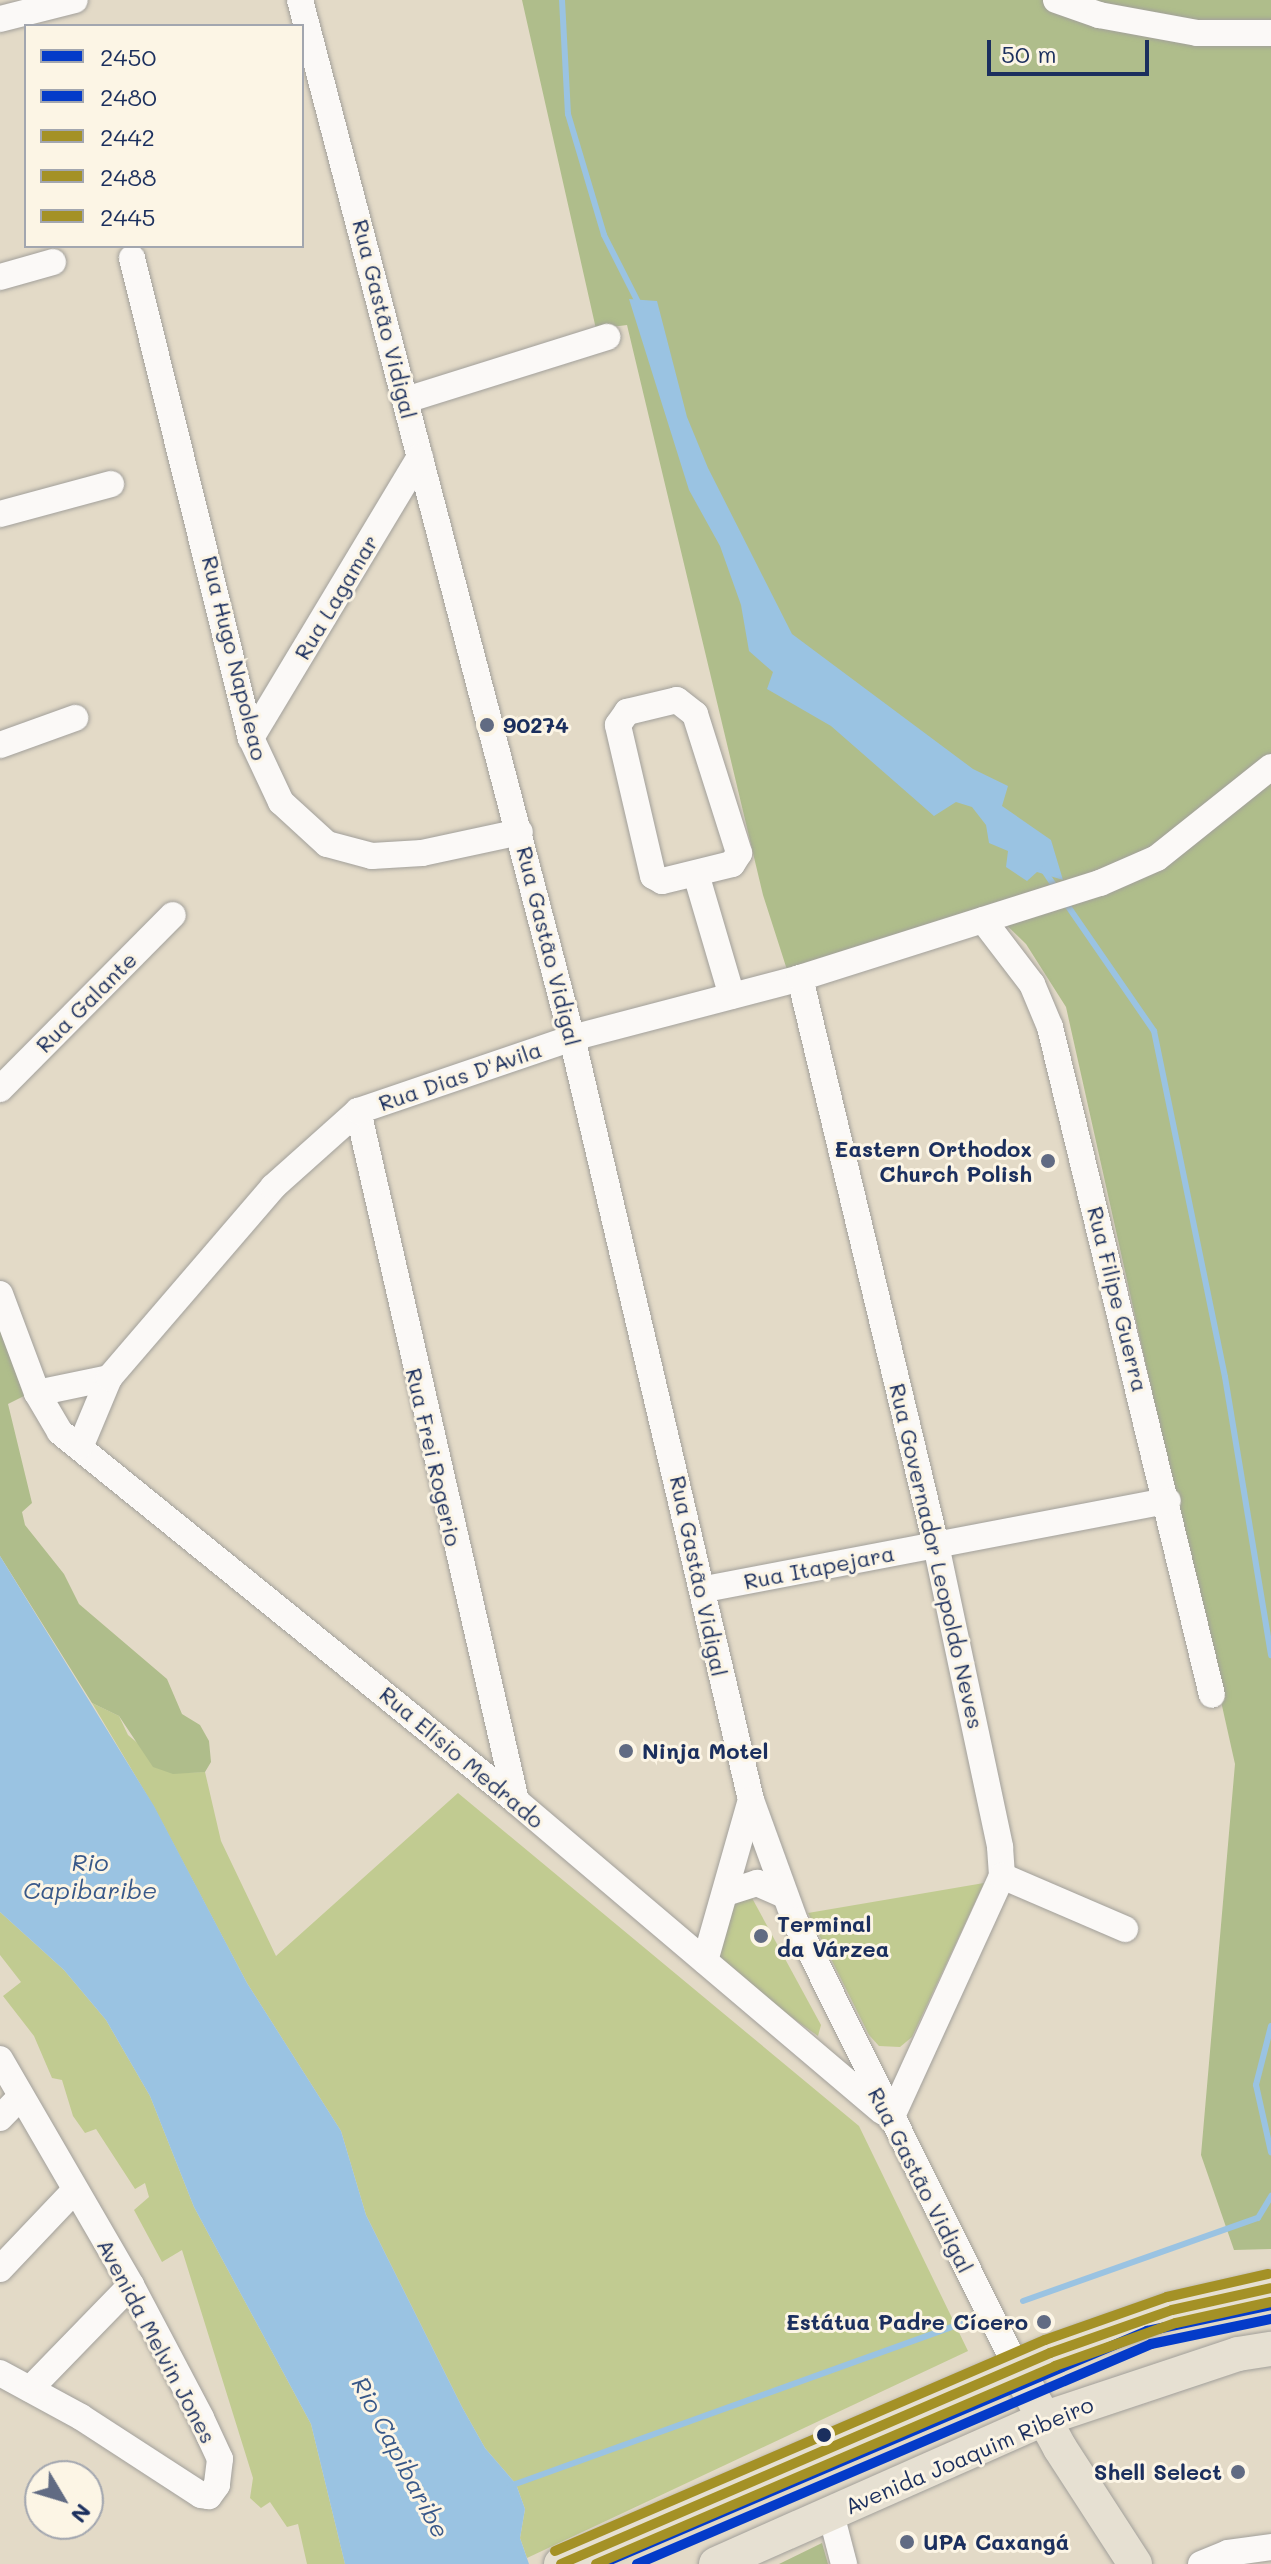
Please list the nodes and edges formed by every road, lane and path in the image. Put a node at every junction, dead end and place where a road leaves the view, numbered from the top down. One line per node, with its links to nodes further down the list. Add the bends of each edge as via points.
1 (75, 0): 4 (street)
2 (300, 0): 10 (street, Rua Gastão Vidigal)
3 (1056, 0): 5 (street, via 1099,15 1197,33)
4 (0, 19)
5 (1271, 33)
6 (132, 258): 15 (street, Rua Hugo Napoleao)
7 (53, 262): 8 (street)
8 (0, 277)
9 (607, 337): 10 (street)
10 (406, 400): 11 (street, Rua Gastão Vidigal)
11 (420, 457): 15 (street, Rua Lagamar); 18 (street, Rua Gastão Vidigal)
12 (111, 484): 13 (street)
13 (0, 514)
14 (75, 718): 16 (street)
15 (251, 738): 18 (street, Rua Hugo Napoleao, via 268,782 294,818 308,832 348,853 397,858)
16 (0, 745)
17 (1271, 767): 21 (street, Rua Dias D'Avila, via 1157,858 1100,883)
18 (520, 832): 24 (street, Rua Gastão Vidigal)
19 (696, 874): 19 (street, via 732,864 739,849 695,714 677,700 627,712 619,730 653,876 662,881); 23 (street)
20 (173, 915): 25 (street, Rua Galante)
21 (983, 920): 22 (street, Rua Dias D'Avila); 31 (street, Rua Filipe Guerra, via 1032,984 1050,1027)
22 (800, 978): 23 (street, Rua Dias D'Avila); 32 (street, Rua Governador Leopoldo Neves)
23 (732, 996): 24 (street, Rua Dias D'Avila)
24 (572, 1038): 26 (street, Rua Dias D'Avila); 33 (street, Rua Gastão Vidigal)
25 (0, 1089)
26 (358, 1111): 28 (street, Rua Dias D'Avila, via 273,1187); 36 (street, Rua Frei Rogerio)
27 (0, 1294): 29 (street, Rua Elísio Medrado)
28 (109, 1378): 29 (street); 30 (street, Rua Dias D'Avila)
29 (37, 1393): 30 (street, Rua Elísio Medrado, via 60,1432)
30 (81, 1445): 36 (street, Rua Elísio Medrado)
31 (1168, 1501): 32 (street, Rua Itapejara); 34 (street, Rua Filipe Guerra)
32 (936, 1545): 33 (street, Rua Itapejara); 37 (street, Rua Governador Leopoldo Neves, via 994,1805)
33 (705, 1589): 35 (street, Rua Gastão Vidigal)
34 (1212, 1695)
35 (751, 1800): 38 (street); 39 (street, Rua Gastão Vidigal)
36 (516, 1801): 41 (street, Rua Elísio Medrado)
37 (1002, 1876): 40 (street); 45 (street)
38 (726, 1893): 39 (street, via 757,1883); 41 (street)
39 (784, 1895): 45 (street, Rua Gastão Vidigal)
40 (1125, 1929)
41 (705, 1961): 45 (street, Rua Elísio Medrado)
42 (0, 2059): 43 (street, Avenida Melvin Jones)
43 (21, 2096): 44 (street); 46 (street, Avenida Melvin Jones)
44 (0, 2118)
45 (891, 2119): 51 (street, Rua Gastão Vidigal)
46 (73, 2192): 47 (street); 48 (street, Avenida Melvin Jones)
47 (0, 2269)
48 (131, 2285): 53 (street); 53 (street, Avenida Melvin Jones, via 220,2459 211,2495 201,2495)
49 (1271, 2288): 51 (main road, via 1172,2310)
50 (1271, 2349): 54 (main road, Avenida Joaquim Ribeiro, via 1238,2354)
51 (1016, 2367): 54 (main road, Rua Gastão Vidigal); 57 (main road)
52 (0, 2373): 53 (street, Avenida Melvin Jones)
53 (30, 2389)
54 (1043, 2419): 55 (main road, Avenida Joaquim Ribeiro); 60 (main road, Rua Gastão Vidigal)
55 (818, 2520): 58 (main road, Avenida Joaquim Ribeiro); 59 (street)
56 (1271, 2547): 61 (street, via 1228,2553)
57 (561, 2564)
58 (716, 2564)
59 (844, 2564)
60 (1135, 2564)
61 (1201, 2564)

